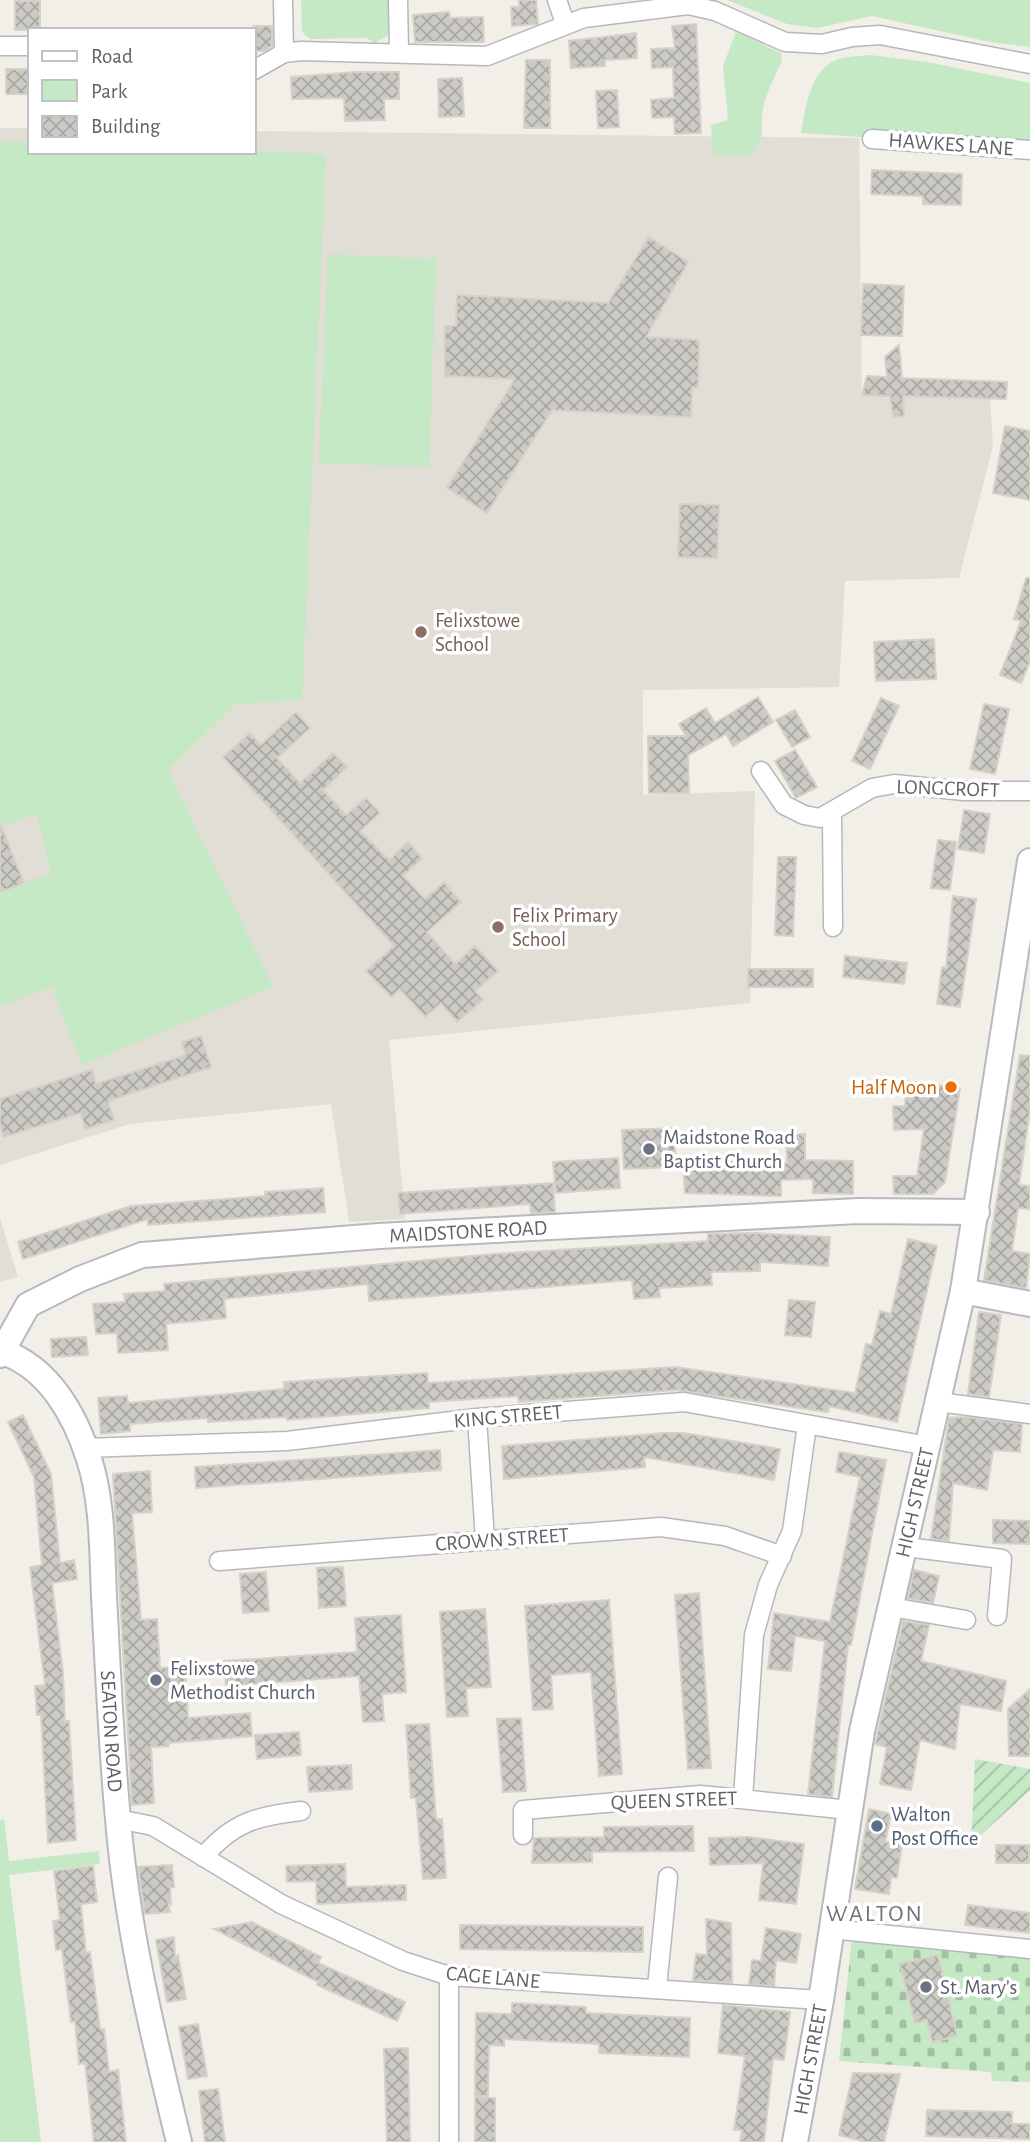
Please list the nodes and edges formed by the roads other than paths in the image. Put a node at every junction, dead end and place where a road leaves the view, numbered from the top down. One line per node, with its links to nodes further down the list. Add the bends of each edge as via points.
1 (283, 0): 8 (street)
2 (398, 0): 7 (street)
3 (557, 0): 4 (street)
4 (565, 23): 7 (street, via 487,55 439,57); 9 (street, via 688,5 715,11 785,42 822,44 880,35)
5 (0, 46): 6 (street)
6 (28, 46)
7 (399, 51): 8 (street)
8 (284, 53): 10 (street)
9 (1030, 64)
10 (256, 69)
11 (872, 139): 12 (street, HAWKES LANE)
12 (1030, 150)
13 (761, 771): 15 (street, via 784,805 812,817)
14 (1030, 791): 15 (street, LONGCROFT, via 894,785 872,788)
15 (832, 814): 17 (street)
16 (1030, 861): 18 (street, HIGH STREET)
17 (833, 928)
18 (977, 1212): 19 (street, HIGH STREET); 21 (street, MAIDSTONE ROAD, via 858,1211 379,1236 142,1255 28,1305)
19 (963, 1291): 20 (street); 22 (street, HIGH STREET)
20 (1030, 1304)
21 (1, 1354): 27 (street, SEATON ROAD, via 29,1365 51,1385)
22 (937, 1402): 23 (street); 26 (street, HIGH STREET)
23 (1030, 1414)
24 (477, 1418): 25 (street, KING STREET, via 684,1402); 27 (street, KING STREET, via 286,1441); 28 (street)
25 (807, 1425): 26 (street, KING STREET); 30 (street, via 792,1531)
26 (928, 1446): 29 (street, HIGH STREET)
27 (85, 1448): 38 (street, SEATON ROAD, via 102,1549)
28 (485, 1540): 30 (street, CROWN STREET, via 675,1528 745,1541); 31 (street, CROWN STREET)
29 (906, 1547): 32 (street, HIGH STREET); 33 (street, via 1002,1559)
30 (782, 1556): 35 (street, via 768,1585 754,1635)
31 (219, 1561)
32 (891, 1607): 34 (street); 36 (street, HIGH STREET, via 862,1731)
33 (997, 1616)
34 (967, 1620)
35 (743, 1798): 36 (street, QUEEN STREET); 39 (street, QUEEN STREET, via 700,1795 523,1810)
36 (850, 1810): 42 (street, HIGH STREET)
37 (301, 1811): 40 (street, via 245,1821)
38 (118, 1819): 40 (street, CAGE LANE, via 153,1826); 47 (street, SEATON ROAD, via 131,1925)
39 (523, 1835)
40 (203, 1857): 44 (street, CAGE LANE, via 281,1904 404,1961)
41 (668, 1877): 45 (street)
42 (831, 1928): 43 (street); 46 (street, HIGH STREET)
43 (1030, 1949)
44 (449, 1976): 45 (street, CAGE LANE); 48 (street)
45 (657, 1987): 46 (street, CAGE LANE)
46 (821, 2000): 49 (street, HIGH STREET)
47 (179, 2142)
48 (449, 2142)
49 (795, 2142)

